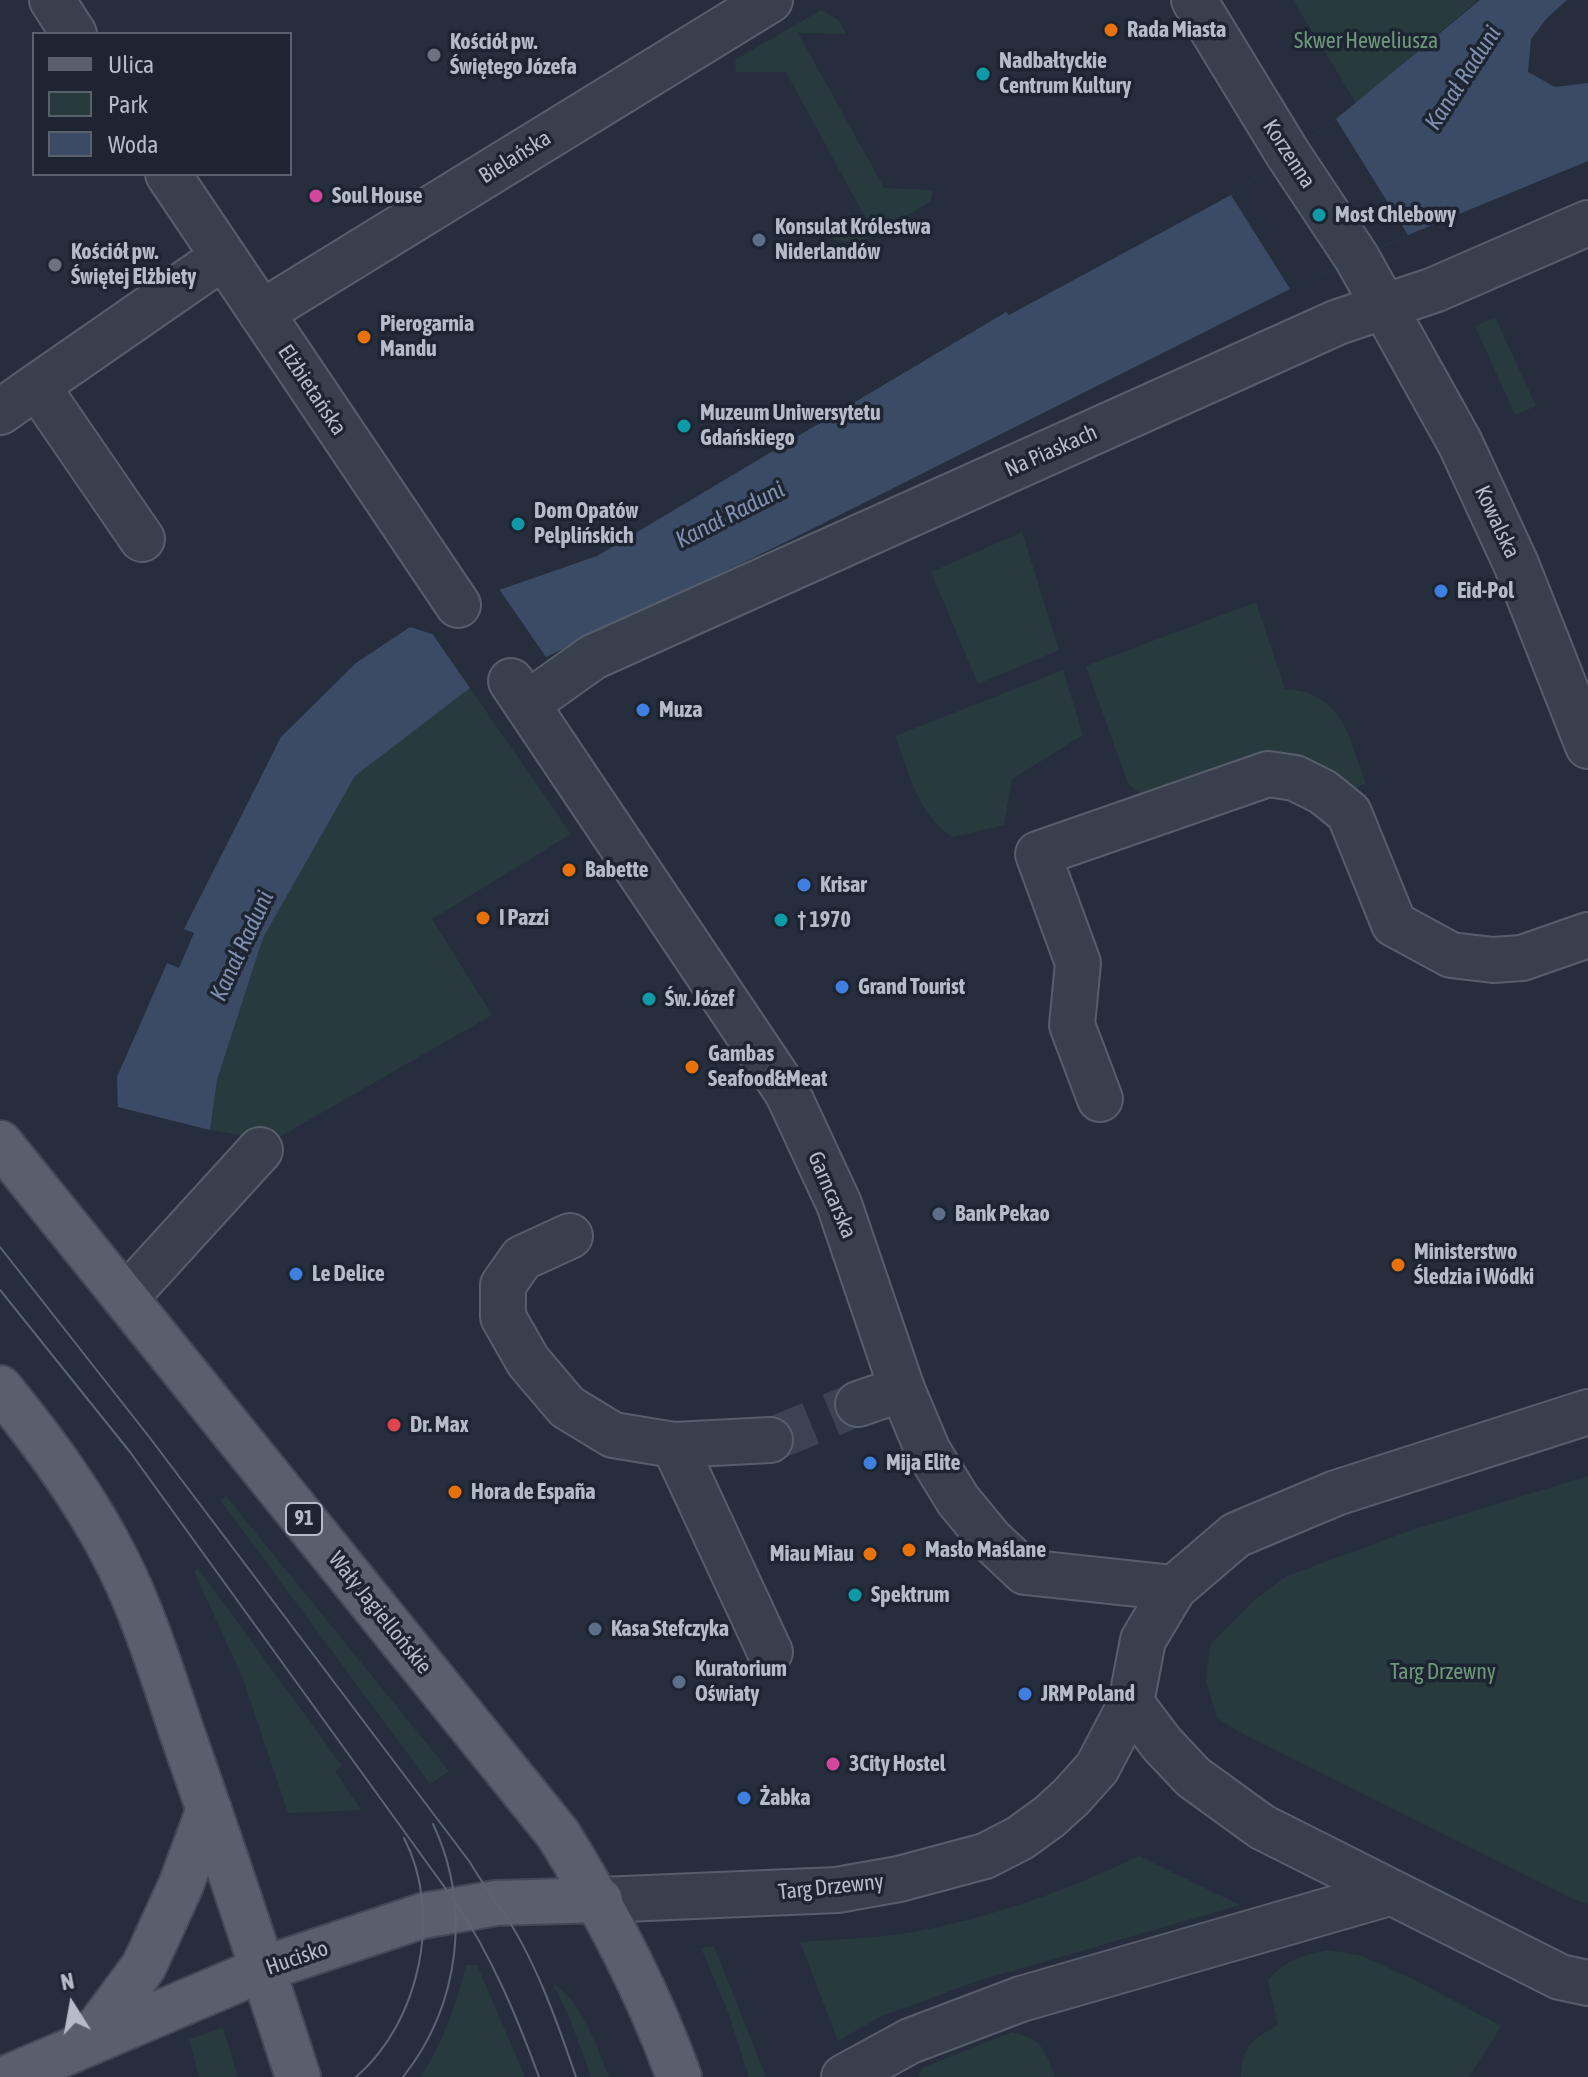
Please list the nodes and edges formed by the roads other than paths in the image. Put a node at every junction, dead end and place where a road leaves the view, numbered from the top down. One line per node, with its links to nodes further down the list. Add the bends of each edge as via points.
1 (52, 0): 4 (street)
2 (770, 0): 9 (street, Bielańska)
3 (1194, 0): 8 (street, Korzenna)
4 (73, 32)
5 (169, 176): 7 (street, Elżbietańska)
6 (1588, 223): 8 (street, Na Piaskach)
7 (223, 257): 9 (street, Elżbietańska); 10 (street)
8 (1385, 307): 14 (street, Na Piaskach, via 1338,322); 15 (street, Kowalska, via 1497,522)
9 (261, 313): 13 (street, Elżbietańska)
10 (37, 386): 11 (street); 12 (street)
11 (0, 412)
12 (142, 539)
13 (458, 605)
14 (519, 693): 23 (street, Garncarska, via 787,1092 839,1204)
15 (1588, 746)
16 (1588, 935): 17 (street, via 1522,958 1451,955 1394,924 1349,813 1295,778 1268,774 1038,854 1078,963 1072,1025)
17 (1100, 1099)
18 (0, 1143): 21 (main road, Wały Jagiellońskie / 91)
19 (260, 1150): 21 (street)
20 (570, 1236): 27 (street, via 522,1258 503,1285 503,1317 528,1361 567,1407 613,1435)
21 (125, 1298): 33 (main road, Wały Jagiellońskie / 91, via 532,1801)
22 (0, 1388): 31 (main road, via 92,1514 118,1563)
23 (902, 1389): 24 (street); 28 (street, Garncarska, via 928,1451 958,1500 1025,1572)
24 (858, 1404)
25 (1588, 1412): 28 (street, Targ Drzewny, via 1336,1493 1236,1535)
26 (770, 1440): 27 (street)
27 (674, 1445): 29 (street)
28 (1174, 1588): 30 (street, Targ Drzewny, via 1143,1640)
29 (770, 1652)
30 (1131, 1703): 32 (street, via 1193,1777 1262,1827); 33 (street, Targ Drzewny, via 1097,1768 1071,1797 1020,1838 985,1856 837,1890)
31 (209, 1809): 34 (main road); 36 (main road, via 144,1966)
32 (1389, 1893): 35 (street, via 1560,1977); 40 (street, via 1021,1999 910,2041)
33 (600, 1900): 34 (main road, Hucisko, via 496,1903 422,1916); 39 (main road, Wały Jagiellońskie / 91)
34 (263, 1969): 36 (main road, Hucisko); 38 (main road)
35 (1588, 1983)
36 (86, 2044): 37 (main road, Hucisko)
37 (9, 2077)
38 (298, 2077)
39 (679, 2077)
40 (844, 2077)

